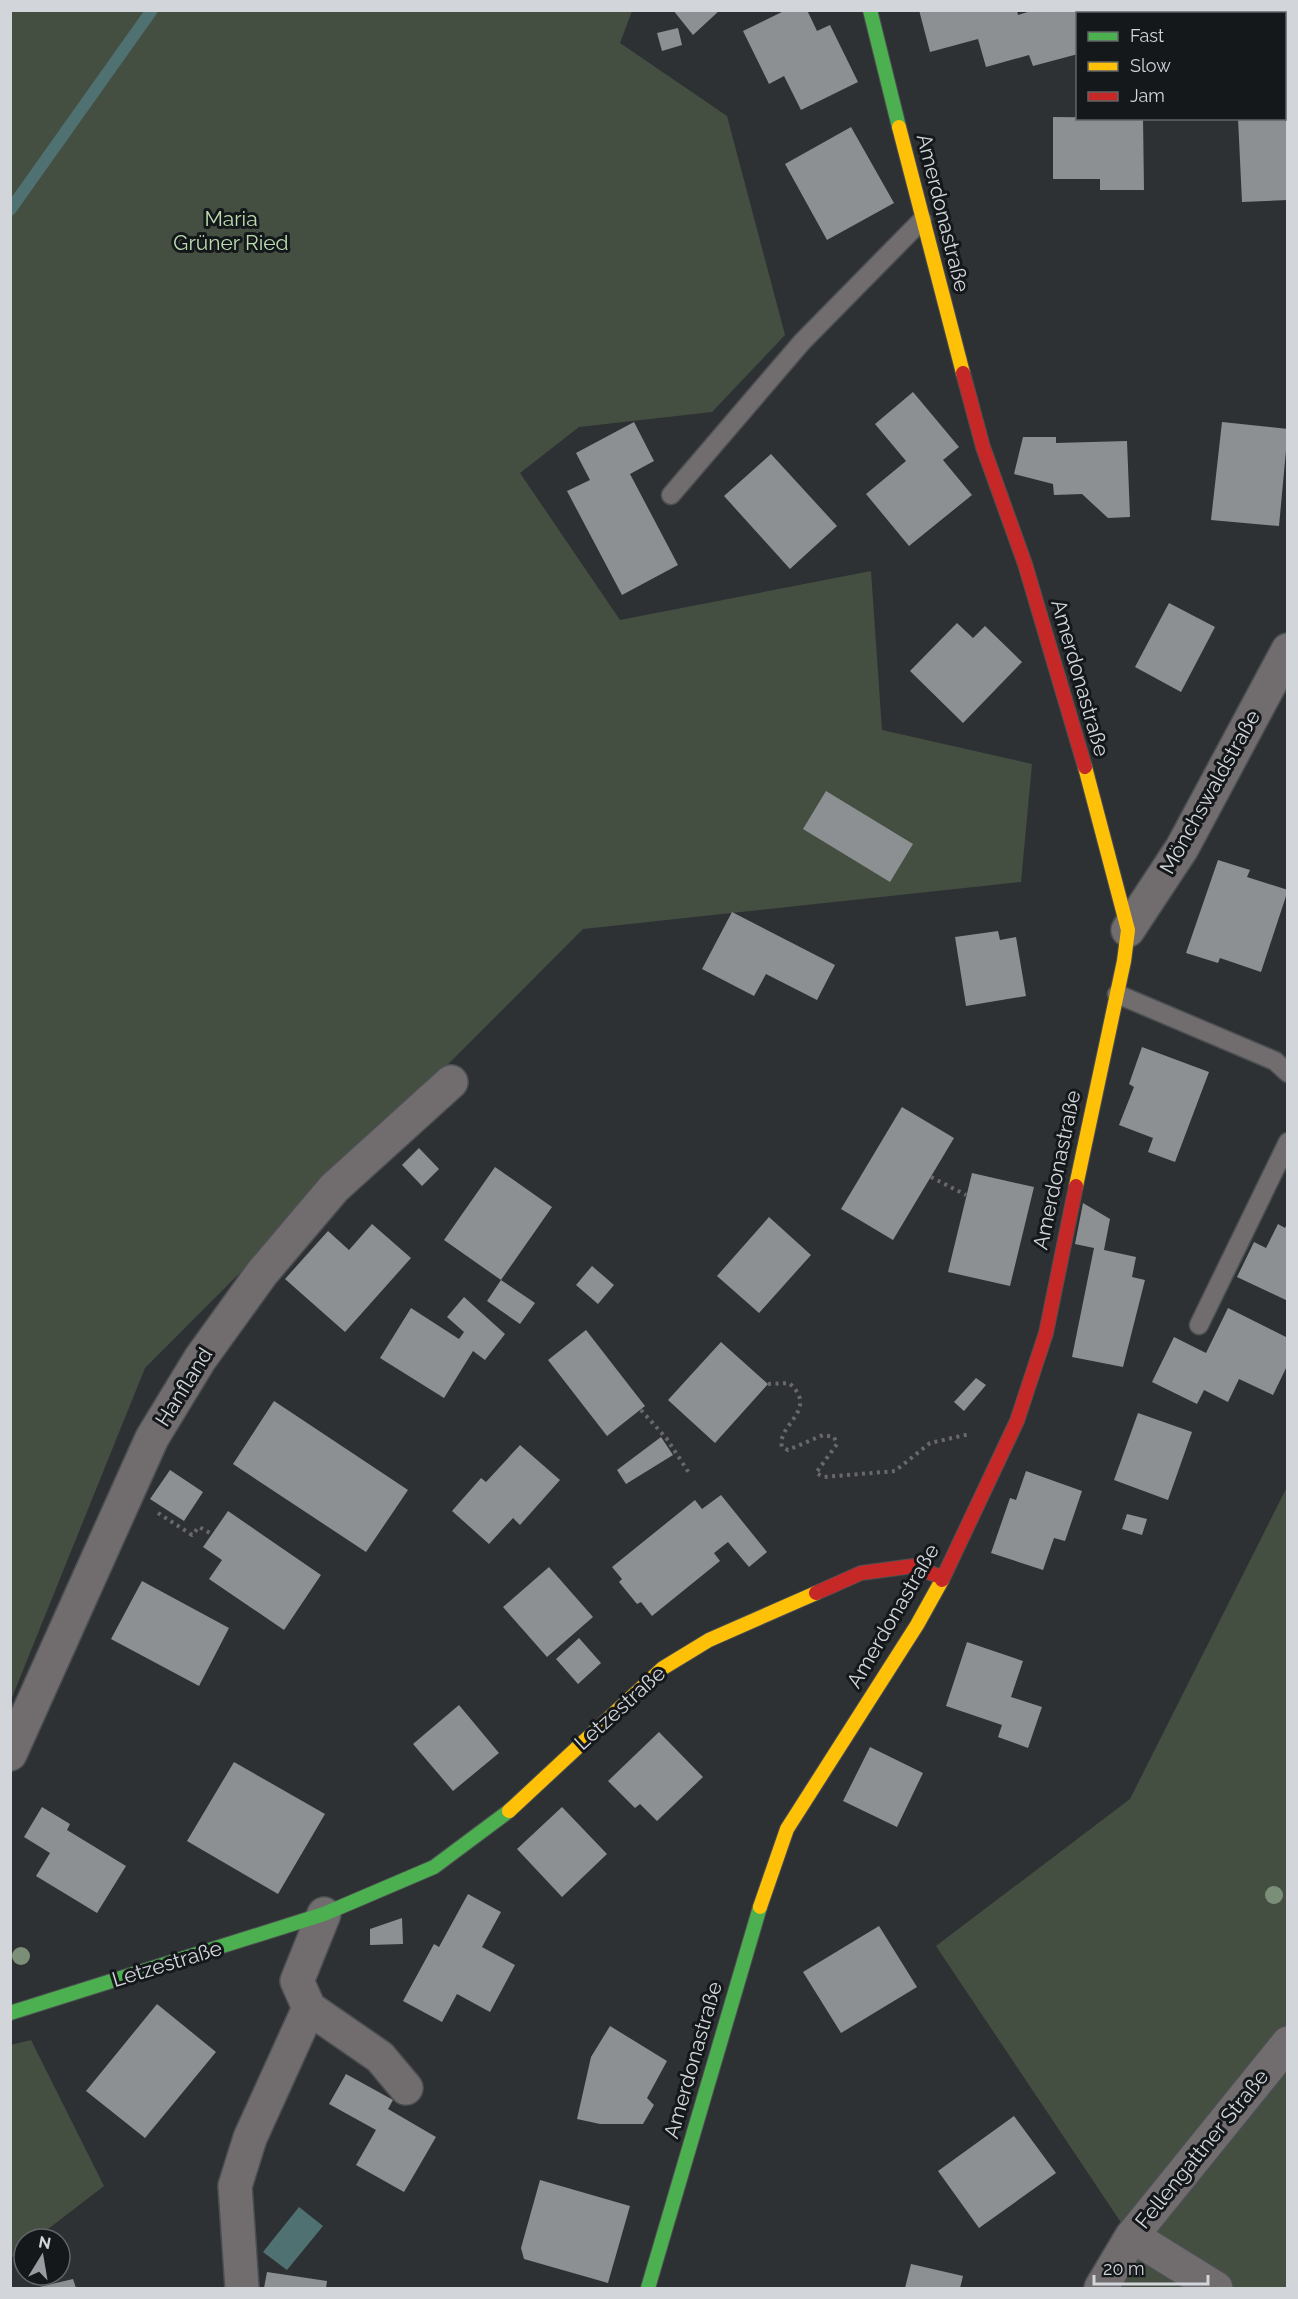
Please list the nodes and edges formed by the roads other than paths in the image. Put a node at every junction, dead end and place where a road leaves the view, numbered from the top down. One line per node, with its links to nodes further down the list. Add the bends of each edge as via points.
1 (870, 10): 2 (street, Amerdonastraße)
2 (922, 220): 3 (lane, via 802,342); 5 (street, Amerdonastraße, via 983,447 1025,564)
3 (671, 495)
4 (1287, 650): 5 (street, Mönchswaldstraße, via 1182,848)
5 (1128, 930): 6 (street, Amerdonastraße)
6 (1117, 994): 7 (lane, via 1275,1061); 11 (street, Amerdonastraße, via 1046,1333 1032,1382)
7 (1287, 1073)
8 (451, 1082): 12 (street, Hanfland, via 334,1188 262,1273 200,1359 152,1438)
9 (1287, 1142): 10 (lane)
10 (1199, 1325)
11 (943, 1578): 13 (street, Letzestraße, via 913,1566 861,1573 709,1640 640,1686 510,1810 434,1867); 20 (street, Amerdonastraße, via 787,1828 765,1885)
12 (10, 1755)
13 (324, 1914): 14 (street, via 297,1981); 15 (street, Letzestraße)
14 (309, 2008): 17 (street, via 380,2057); 19 (street, via 250,2138 235,2186)
15 (10, 2013)
16 (1287, 2043): 18 (street, Fellengattner Straße)
17 (406, 2088)
18 (1132, 2236): 21 (street, Fellengattner Straße); 22 (street)
19 (242, 2289)
20 (648, 2289)
21 (1101, 2289)
22 (1216, 2289)

